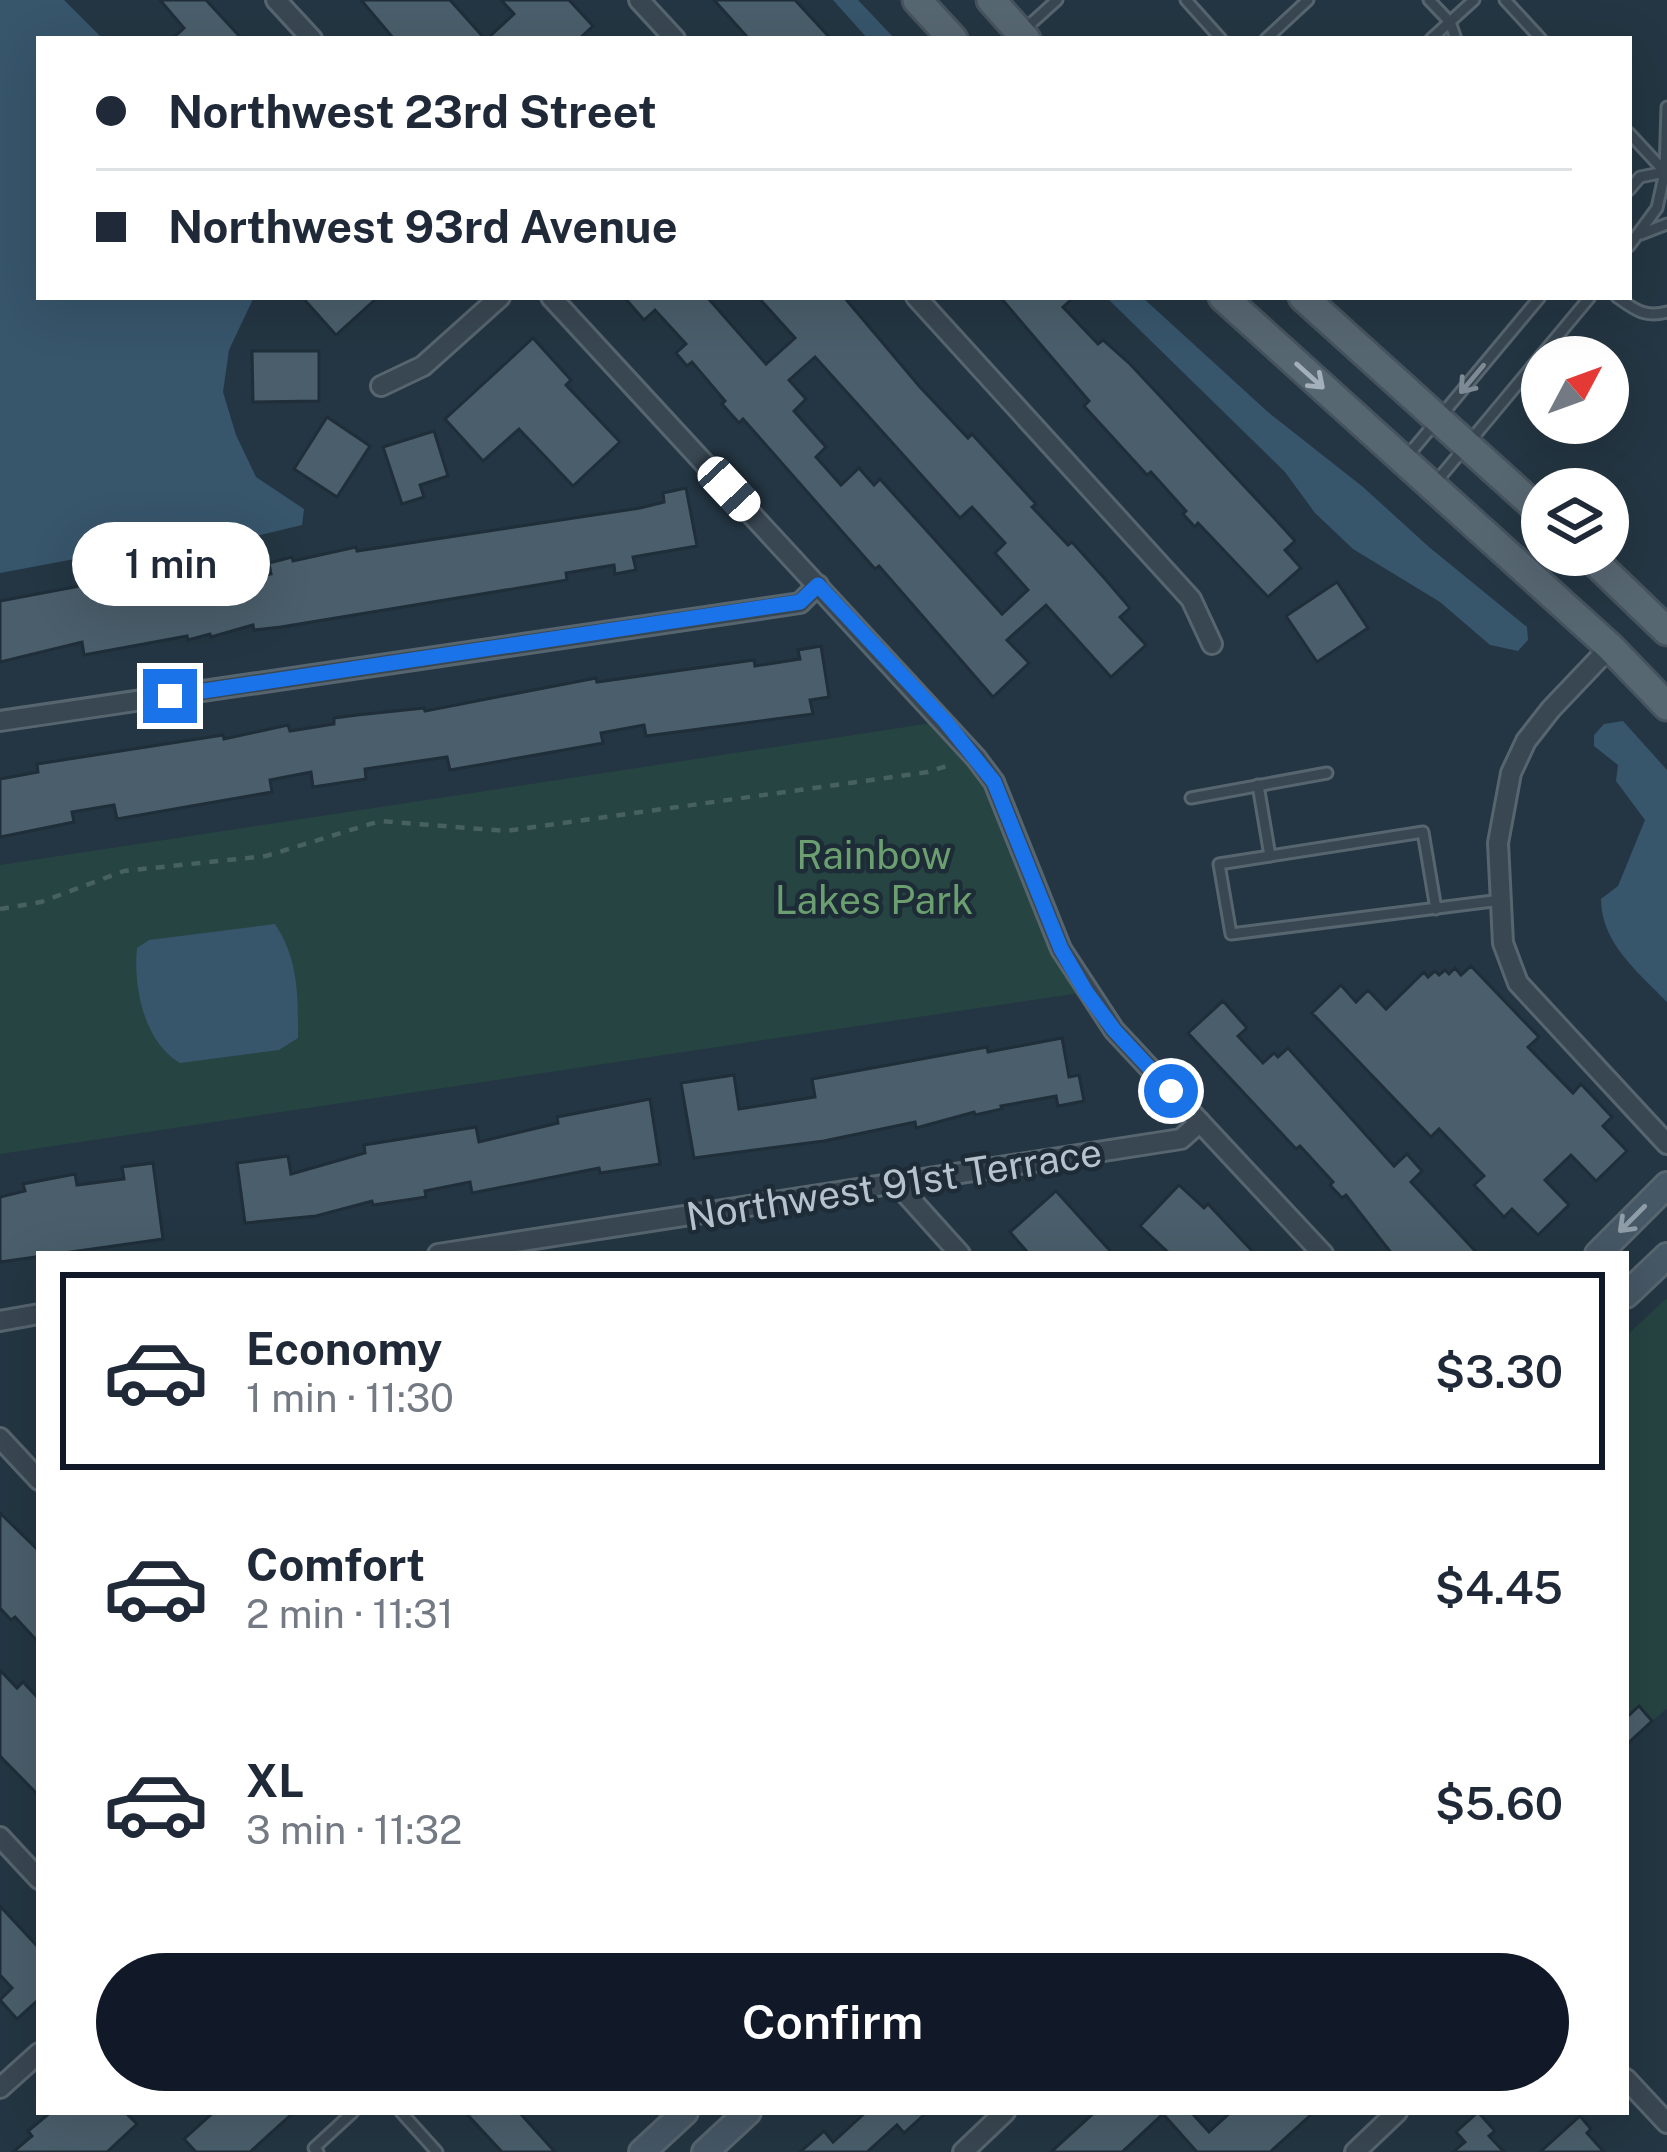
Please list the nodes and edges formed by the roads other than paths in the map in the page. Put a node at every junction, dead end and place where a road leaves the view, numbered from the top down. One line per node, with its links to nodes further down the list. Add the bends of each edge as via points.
1 (275, 0): 12 (street)
2 (639, 0): 13 (street)
3 (917, 0): 14 (main road)
4 (991, 0): 15 (main road)
5 (1057, 0): 15 (lane)
6 (1186, 0): 16 (lane)
7 (1308, 0): 17 (lane)
8 (1430, 0): 11 (lane)
9 (1474, 0): 11 (lane)
10 (1504, 0): 20 (lane)
11 (1450, 22): 18 (lane); 19 (lane)
12 (309, 36)
13 (672, 36)
14 (950, 36)
15 (1024, 36)
16 (1218, 36)
17 (1269, 36)
18 (1434, 36)
19 (1455, 36)
20 (1538, 36)
21 (1667, 107): 23 (lane)
22 (1632, 136): 23 (lane)
23 (1666, 173): 24 (lane); 26 (lane, via 1657,208)
24 (1632, 186)
25 (1667, 224): 26 (lane)
26 (1633, 241)
27 (497, 300): 36 (street, via 423,365)
28 (554, 300): 43 (street)
29 (1226, 300): 39 (main road, one-way to 39)
30 (1307, 300): 37 (main road)
31 (1538, 300): 37 (lane, one-way to 37)
32 (1588, 300): 38 (lane)
33 (1621, 300): 35 (lane, via 1652,316)
34 (926, 301): 45 (street, via 1191,599)
35 (1667, 312)
36 (381, 386)
37 (1439, 420): 38 (main road); 39 (lane)
38 (1467, 445): 40 (lane); 41 (main road)
39 (1404, 460): 40 (main road)
40 (1432, 487): 46 (main road)
41 (1521, 494)
42 (1610, 576): 44 (main road)
43 (818, 585): 48 (street, via 800,602); 55 (street, via 994,782 1086,992)
44 (1667, 631)
45 (1212, 644)
46 (1610, 647): 47 (main road); 53 (street, via 1538,724 1511,773 1498,843)
47 (1667, 706)
48 (0, 721)
49 (1327, 773): 50 (lane)
50 (1258, 785): 51 (lane); 52 (lane)
51 (1191, 797)
52 (1270, 856): 54 (lane, via 1423,832); 54 (lane, via 1219,865 1231,934)
53 (1501, 900): 54 (lane); 56 (street, via 1503,943 1518,983)
54 (1436, 909)
55 (1200, 1122): 57 (street, Northwest 91st Terrace, via 1180,1139); 63 (street)
56 (1667, 1144)
57 (897, 1184): 59 (street, Northwest 91st Terrace); 62 (street)
58 (1667, 1185): 64 (main road, one-way to 64)
59 (571, 1235): 60 (street, Northwest 91st Terrace); 61 (street)
60 (459, 1251)
61 (586, 1251)
62 (957, 1251)
63 (1320, 1251)
64 (1601, 1251)
65 (1667, 1256): 66 (main road)
66 (1629, 1292)
67 (36, 1315): 68 (street)
68 (0, 1321)
69 (0, 1438): 70 (street)
70 (36, 1477)
71 (0, 1837): 72 (street)
72 (36, 1876)
73 (36, 2056): 75 (street)
74 (1629, 2082): 82 (street)
75 (0, 2088)
76 (350, 2115): 83 (lane)
77 (404, 2115): 84 (lane)
78 (682, 2115): 85 (main road)
79 (745, 2115): 86 (main road)
80 (1002, 2115): 87 (street)
81 (1394, 2115): 88 (street)
82 (1667, 2123)
83 (318, 2152)
84 (437, 2152)
85 (641, 2152)
86 (705, 2152)
87 (963, 2152)
88 (1355, 2152)

